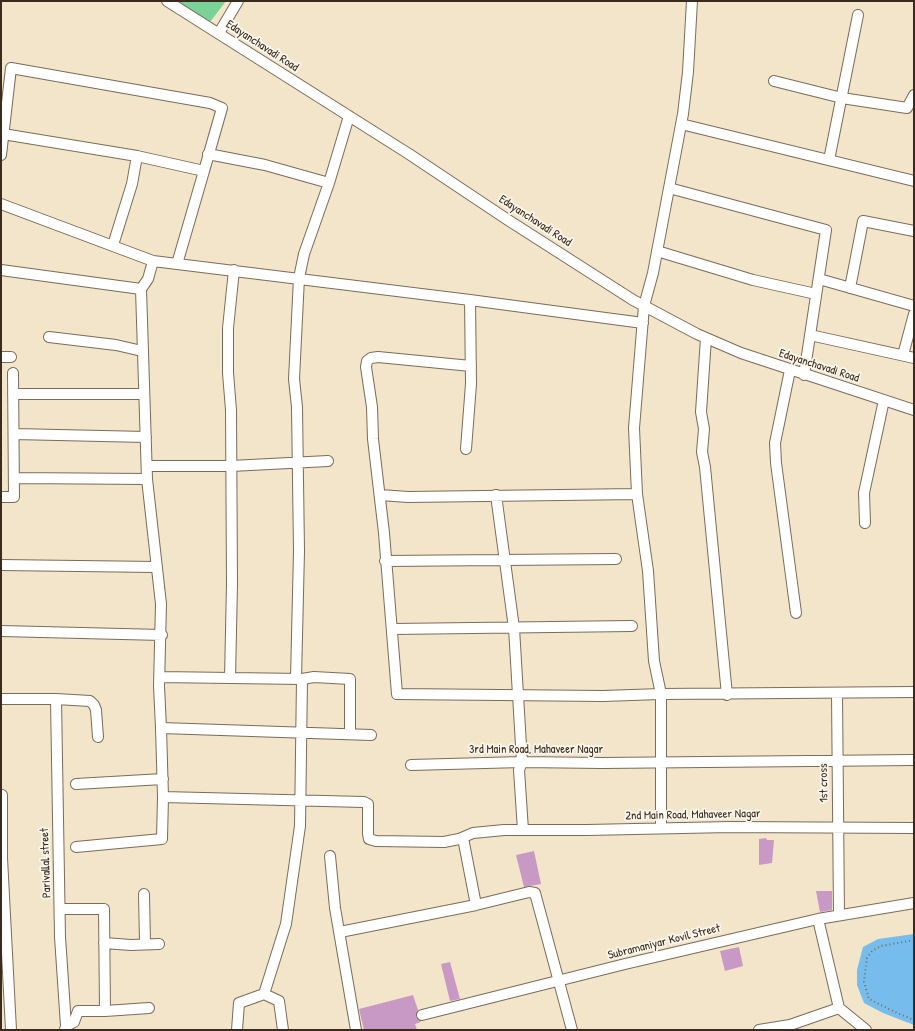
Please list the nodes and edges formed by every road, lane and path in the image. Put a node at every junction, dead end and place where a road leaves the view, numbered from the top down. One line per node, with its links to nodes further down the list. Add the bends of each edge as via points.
1 (167, 1): 5 (street, Edayanchavadi Road)
2 (238, 1): 5 (street)
3 (692, 1): 10 (street, via 688,72)
4 (858, 15): 8 (street)
5 (219, 33): 9 (street, Edayanchavadi Road)
6 (774, 81): 8 (street)
7 (914, 96): 8 (street, via 907,108)
8 (842, 98): 15 (street)
9 (349, 116): 18 (street); 34 (street, Edayanchavadi Road)
10 (681, 124): 15 (street); 19 (street)
11 (3, 134): 12 (street, via 11,68 210,103 222,108); 13 (street); 14 (street)
12 (208, 154): 16 (street); 18 (street, via 265,165)
13 (1, 155)
14 (137, 156): 16 (street); 22 (street, via 132,184)
15 (829, 160): 17 (street)
16 (204, 171): 25 (street)
17 (914, 181)
18 (329, 184): 28 (street, via 304,254)
19 (669, 188): 23 (street); 29 (street, via 826,230)
20 (1, 204): 22 (street)
21 (914, 231): 30 (street, via 862,221)
22 (113, 245): 24 (street)
23 (657, 251): 32 (street, via 753,280); 34 (street, via 654,273)
24 (153, 260): 25 (street); 31 (street, via 148,280)
25 (177, 264): 27 (street)
26 (1, 270): 31 (street)
27 (234, 270): 28 (street); 58 (street, via 228,328)
28 (299, 278): 33 (street); 56 (street, via 294,363)
29 (819, 279): 30 (street); 32 (street)
30 (850, 288): 35 (street)
31 (141, 289): 41 (street)
32 (816, 294): 38 (street)
33 (470, 300): 37 (street); 44 (street)
34 (644, 306): 37 (street); 40 (street, Edayanchavadi Road)
35 (914, 306)
36 (914, 314): 42 (street)
37 (642, 323): 61 (street, via 634,428)
38 (810, 335): 42 (street); 47 (street)
39 (49, 336): 41 (street)
40 (706, 338): 45 (street, Edayanchavadi Road); 84 (street, via 702,452)
41 (142, 351): 49 (street)
42 (903, 355): 43 (street)
43 (914, 358)
44 (471, 366): 54 (street); 62 (street, via 378,357 367,361)
45 (790, 370): 47 (street, Edayanchavadi Road); 71 (street, via 775,443)
46 (13, 373): 48 (street)
47 (804, 375): 50 (street, Edayanchavadi Road)
48 (13, 394): 49 (street); 52 (street)
49 (144, 394): 53 (street)
50 (884, 400): 51 (street, Edayanchavadi Road); 65 (street, via 864,493)
51 (914, 410)
52 (14, 434): 53 (street); 59 (street)
53 (146, 437): 57 (street)
54 (466, 449)
55 (328, 461): 56 (street)
56 (297, 463): 58 (street); 79 (street)
57 (147, 466): 58 (street); 60 (street)
58 (231, 466): 78 (street)
59 (14, 478): 60 (street); 64 (street, via 14,497)
60 (147, 479): 70 (street)
61 (637, 494): 63 (street); 83 (street, via 648,570 654,661)
62 (380, 495): 63 (street); 68 (street)
63 (496, 495): 67 (street)
64 (1, 497)
65 (865, 523)
66 (616, 559): 67 (street)
67 (506, 560): 68 (street); 73 (street)
68 (385, 561): 74 (street)
69 (1, 565): 70 (street)
70 (156, 567): 76 (street, via 160,587)
71 (796, 613)
72 (632, 626): 73 (street)
73 (514, 628): 74 (street); 82 (street)
74 (392, 629): 82 (street, via 397,694)
75 (1, 631): 76 (street)
76 (162, 635): 77 (street)
77 (160, 677): 78 (street); 87 (street)
78 (230, 678): 79 (street)
79 (299, 679): 88 (street); 89 (street, via 350,679)
80 (914, 692): 81 (street)
81 (836, 693): 84 (street); 92 (street, 1st cross)
82 (518, 694): 83 (street); 94 (street)
83 (661, 694): 84 (street); 95 (street)
84 (727, 694)
85 (1, 699): 86 (street)
86 (56, 699): 91 (street, via 90,701 94,704); 112 (street, Parivallal street)
87 (161, 728): 88 (street); 97 (street)
88 (302, 732): 89 (street); 101 (street)
89 (350, 734): 90 (street)
90 (371, 735)
91 (98, 737)
92 (837, 760): 93 (street, 3rd Main Road, Mahaveer Nagar); 95 (street, 3rd Main Road, Mahaveer Nagar); 103 (street, 1st cross)
93 (914, 760)
94 (522, 762): 95 (street, 3rd Main Road, Mahaveer Nagar); 96 (street, 3rd Main Road, Mahaveer Nagar); 105 (street, via 519,770)
95 (660, 762): 102 (street)
96 (411, 765)
97 (163, 779): 98 (street); 100 (street)
98 (76, 784)
99 (2, 795): 128 (street, via 2,858)
100 (163, 797): 101 (street); 107 (street, via 162,839)
101 (301, 800): 106 (street, via 368,804 368,834 370,839 376,841 444,842); 121 (street, via 300,826 286,924)
102 (661, 828): 103 (street, 2nd Main Road, Mahaveer Nagar); 105 (street, 2nd Main Road, Mahaveer Nagar)
103 (838, 828): 104 (street, 2nd Main Road, Mahaveer Nagar); 113 (street, 1st cross)
104 (914, 828)
105 (523, 830): 106 (street, 2nd Main Road, Mahaveer Nagar, via 473,833)
106 (463, 838): 111 (street)
107 (76, 847)
108 (330, 856): 115 (street)
109 (144, 894): 118 (street)
110 (914, 903): 113 (street, Subramaniyar Kovil Street)
111 (476, 905): 115 (street); 120 (street, via 522,893 535,893)
112 (60, 909): 117 (street, via 104,909); 127 (street, Parivallal street)
113 (839, 915): 114 (street, Subramaniyar Kovil Street)
114 (818, 918): 120 (street, Subramaniyar Kovil Street); 123 (street)
115 (340, 932): 131 (street)
116 (914, 940): 126 (path, via 881,946 872,951 867,958 864,982 869,999 896,1014)
117 (104, 944): 118 (street); 124 (street)
118 (144, 944): 119 (street)
119 (159, 944)
120 (558, 982): 125 (street, Subramaniyar Kovil Street); 132 (street)
121 (264, 994): 129 (street, via 239,1002); 130 (street, via 279,1001)
122 (149, 1008): 124 (street)
123 (839, 1008): 133 (street, via 790,1025); 134 (street)
124 (106, 1011): 127 (street, via 78,1011 74,1022)
125 (422, 1015)
126 (914, 1020)
127 (66, 1028)
128 (11, 1030)
129 (237, 1030)
130 (283, 1030)
131 (356, 1030)
132 (572, 1030)
133 (759, 1030)
134 (866, 1030)

